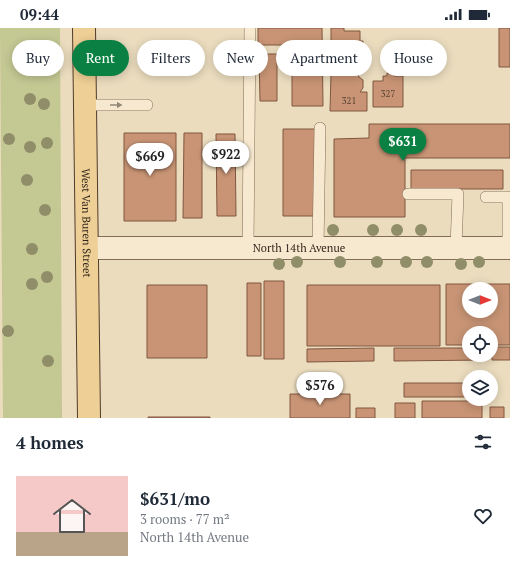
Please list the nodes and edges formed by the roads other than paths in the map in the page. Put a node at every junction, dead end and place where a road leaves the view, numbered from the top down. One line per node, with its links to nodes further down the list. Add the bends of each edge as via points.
1 (84, 28): 3 (main road, West Van Buren Street)
2 (250, 28): 10 (lane)
3 (86, 105): 4 (lane, one-way to 4); 9 (main road, West Van Buren Street)
4 (147, 105)
5 (320, 128): 11 (lane)
6 (408, 194): 8 (lane, via 458,194)
7 (486, 197): 12 (lane, via 508,197)
8 (456, 247): 11 (street, North 14th Avenue); 12 (street, North 14th Avenue)
9 (87, 248): 10 (street, North 14th Avenue); 13 (main road, West Van Buren Street)
10 (248, 248): 11 (street, North 14th Avenue)
11 (318, 248)
12 (509, 248)
13 (89, 418)

